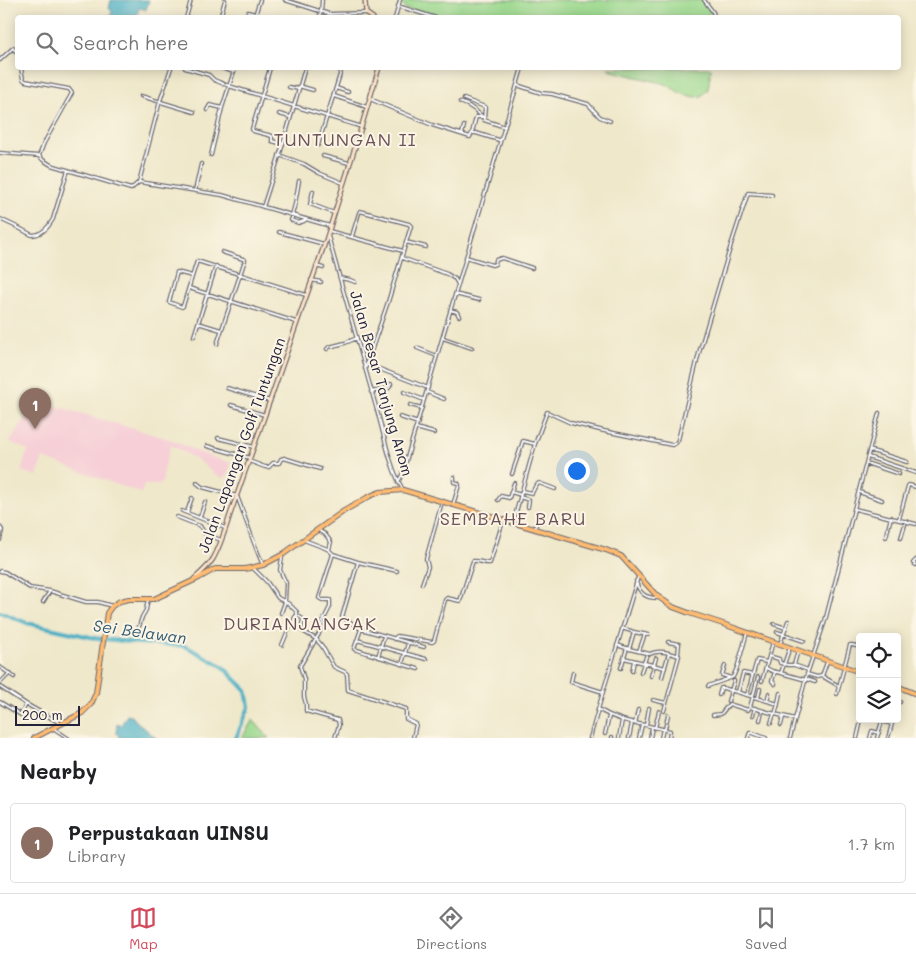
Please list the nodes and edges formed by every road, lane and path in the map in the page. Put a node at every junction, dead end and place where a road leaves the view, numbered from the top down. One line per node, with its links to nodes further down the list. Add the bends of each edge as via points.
1 (192, 0): 11 (street)
2 (225, 0): 12 (street)
3 (260, 0): 13 (street)
4 (286, 0): 10 (street)
5 (322, 0): 10 (street)
6 (365, 0): 15 (street)
7 (400, 0): 9 (street)
8 (704, 0): 18 (street)
9 (398, 6): 16 (street); 17 (street)
10 (321, 12): 14 (street); 15 (street)
11 (187, 15)
12 (221, 15)
13 (255, 15)
14 (320, 15)
15 (367, 15)
16 (396, 15)
17 (426, 15)
18 (714, 15)
19 (15, 50): 20 (street, via 13,48)
20 (0, 60)
21 (21, 70): 66 (street, via 25,81 69,89 72,93)
22 (169, 70): 43 (street)
23 (192, 70): 32 (street)
24 (228, 70): 30 (street)
25 (269, 70): 38 (street)
26 (304, 70): 34 (street)
27 (341, 70): 35 (street)
28 (378, 70): 41 (street, Jalan Lapangan Golf Tuntungan)
29 (521, 70): 31 (street)
30 (234, 72): 32 (street)
31 (517, 84): 54 (street, via 588,104 600,117); 56 (street)
32 (229, 86): 38 (street); 47 (street)
33 (289, 87): 34 (street)
34 (299, 88): 36 (street); 45 (street)
35 (336, 88): 37 (street); 40 (street)
36 (313, 90)
37 (348, 92)
38 (262, 95): 45 (street); 61 (street, via 252,130 272,136 272,141)
39 (140, 96): 43 (street)
40 (333, 96): 46 (street); 51 (street)
41 (370, 99): 46 (street, Jalan Lapangan Golf Tuntungan); 59 (street)
42 (464, 99): 53 (street, via 485,107)
43 (160, 102): 49 (street); 72 (street)
44 (460, 102): 53 (street)
45 (294, 105): 51 (street); 52 (street)
46 (367, 107): 57 (street, Jalan Lapangan Golf Tuntungan)
47 (222, 108): 48 (street, via 210,106); 64 (street)
48 (207, 110)
49 (194, 112)
50 (279, 114): 52 (street)
51 (327, 116): 57 (street); 62 (street)
52 (290, 117): 61 (street)
53 (483, 117): 56 (street); 58 (street, via 476,117)
54 (610, 121)
55 (464, 126): 59 (street)
56 (505, 126): 60 (street)
57 (362, 127): 68 (street, Jalan Lapangan Golf Tuntungan)
58 (472, 133): 59 (street, via 470,137); 60 (street)
59 (462, 134)
60 (500, 140): 91 (street)
61 (283, 144): 65 (street)
62 (318, 145)
63 (0, 153): 66 (street)
64 (211, 155)
65 (279, 155): 73 (street); 77 (street)
66 (39, 156): 70 (street, via 51,165)
67 (323, 156): 68 (street)
68 (350, 163): 73 (street, Jalan Lapangan Golf Tuntungan)
69 (201, 164): 74 (street)
70 (68, 170): 72 (street, via 131,189); 80 (street, via 53,219 41,233 32,235)
71 (299, 181): 79 (street)
72 (139, 182): 74 (street)
73 (344, 183): 78 (street, Jalan Lapangan Golf Tuntungan)
74 (195, 191): 77 (street)
75 (313, 191): 78 (street, via 310,204)
76 (772, 195): 143 (street, via 748,193 699,353 676,443 672,445 604,431 571,423 547,412)
77 (263, 207): 79 (street)
78 (334, 213): 82 (street, Jalan Lapangan Golf Tuntungan)
79 (292, 215): 81 (street); 81 (street, via 291,221 298,223)
80 (0, 219)
81 (306, 219): 82 (street)
82 (329, 230): 84 (street); 86 (street, Jalan Lapangan Golf Tuntungan); 98 (street, Jalan Besar Tanjung Anom)
83 (279, 232): 86 (street)
84 (352, 236): 85 (street, via 360,211 411,225); 88 (street)
85 (406, 242): 87 (street); 88 (street)
86 (324, 244): 93 (street, Jalan Lapangan Golf Tuntungan)
87 (426, 247)
88 (403, 251): 90 (street)
89 (222, 252): 96 (street, via 244,259)
90 (402, 258): 102 (street, via 447,274); 122 (street)
91 (466, 258): 95 (street, via 492,265 502,258); 102 (street)
92 (216, 266): 96 (street); 97 (street, via 197,261); 104 (street)
93 (316, 266): 94 (street); 99 (street, Jalan Lapangan Golf Tuntungan)
94 (323, 268)
95 (532, 268)
96 (240, 273): 105 (street); 108 (street)
97 (192, 276): 103 (street); 103 (street, via 177,272 169,302 182,307)
98 (340, 278): 101 (street); 115 (street, Jalan Besar Tanjung Anom)
99 (312, 280): 100 (street); 105 (street, Jalan Lapangan Golf Tuntungan)
100 (321, 282)
101 (355, 282)
102 (458, 284): 106 (street)
103 (189, 288): 104 (street)
104 (207, 294): 108 (street); 112 (street)
105 (306, 295): 111 (street, Jalan Lapangan Golf Tuntungan)
106 (455, 295): 107 (street); 109 (street)
107 (479, 300)
108 (231, 301): 111 (street); 113 (street)
109 (450, 310): 110 (street); 116 (street)
110 (459, 316)
111 (297, 322): 132 (street, Jalan Lapangan Golf Tuntungan)
112 (198, 323): 113 (street); 114 (street)
113 (221, 330): 117 (street)
114 (194, 336)
115 (357, 338): 120 (street); 123 (street, Jalan Besar Tanjung Anom)
116 (443, 338): 119 (street); 121 (street)
117 (217, 344)
118 (417, 348): 121 (street)
119 (472, 348)
120 (327, 349)
121 (437, 356): 126 (street)
122 (367, 364): 123 (street); 126 (street)
123 (365, 369): 127 (street, Jalan Besar Tanjung Anom)
124 (391, 384): 127 (street, via 389,388)
125 (227, 388): 132 (street)
126 (428, 388): 129 (street)
127 (371, 392): 158 (street, Jalan Besar Tanjung Anom)
128 (404, 392): 131 (street)
129 (427, 392): 130 (street); 131 (street)
130 (444, 399)
131 (424, 400): 135 (street)
132 (270, 401): 137 (street, Jalan Lapangan Golf Tuntungan)
133 (231, 405): 137 (street)
134 (410, 405): 135 (street)
135 (422, 408): 139 (street)
136 (879, 413): 146 (street)
137 (265, 415): 145 (street, Jalan Lapangan Golf Tuntungan)
138 (400, 417): 139 (street)
139 (418, 423): 140 (street)
140 (416, 428): 141 (street); 158 (street)
141 (434, 433)
142 (218, 438): 145 (street)
143 (535, 444): 155 (street, via 523,440); 164 (street)
144 (206, 446): 148 (street)
145 (254, 447): 148 (street, Jalan Lapangan Golf Tuntungan)
146 (869, 450): 147 (street); 150 (street)
147 (868, 457): 149 (street); 151 (street)
148 (249, 460): 153 (street, via 269,468 284,458); 167 (street, Jalan Lapangan Golf Tuntungan)
149 (881, 461): 152 (street); 154 (street)
150 (907, 462)
151 (866, 463): 152 (street); 166 (street)
152 (878, 467): 156 (street)
153 (320, 469)
154 (916, 473)
155 (512, 474)
156 (899, 474)
157 (454, 477): 174 (street, via 454,482 459,485)
158 (398, 482): 163 (street, Jalan Besar Tanjung Anom)
159 (197, 483): 167 (street)
160 (514, 483): 165 (street)
161 (916, 487): 183 (street, via 909,484)
162 (554, 489): 164 (street, via 539,483 532,493)
163 (403, 490): 173 (main road, Jalan Besar Tanjung Anom); 191 (main road, via 370,496)
164 (522, 491): 168 (street)
165 (511, 492): 168 (street); 170 (street, via 509,498 501,496)
166 (859, 492): 171 (street); 176 (street)
167 (237, 496): 189 (street, Jalan Lapangan Golf Tuntungan); 202 (street)
168 (521, 496): 175 (street, via 529,500); 186 (street)
169 (192, 498): 178 (street)
170 (498, 500)
171 (882, 500)
172 (205, 502): 181 (street)
173 (442, 502): 174 (main road, Jalan Besar Tanjung Anom); 210 (street)
174 (453, 505): 184 (main road, Jalan Besar Tanjung Anom)
175 (528, 507)
176 (854, 509): 182 (street); 254 (street)
177 (182, 510): 178 (street)
178 (187, 512): 181 (street)
179 (539, 512): 190 (street)
180 (177, 517): 195 (street, via 200,526 205,534)
181 (200, 517): 189 (street)
182 (891, 517): 183 (street); 192 (street)
183 (899, 519): 185 (street)
184 (503, 520): 186 (main road, Jalan Besar Tanjung Anom); 233 (street, via 491,562 474,561 460,601 446,599 434,642 397,636)
185 (906, 521): 187 (street); 193 (street)
186 (513, 523): 190 (main road, Jalan Besar Tanjung Anom)
187 (916, 524)
188 (0, 527): 194 (street)
189 (225, 528): 195 (street, Jalan Lapangan Golf Tuntungan)
190 (535, 529): 207 (main road, Jalan Besar Tanjung Anom, via 617,554)
191 (318, 530): 196 (main road); 197 (street, via 331,542)
192 (886, 538)
193 (901, 538)
194 (0, 539)
195 (221, 540): 208 (street, Jalan Lapangan Golf Tuntungan, via 212,559)
196 (304, 540): 197 (street); 199 (main road)
197 (329, 550): 198 (street)
198 (333, 554): 201 (street); 232 (street, via 319,598 329,599 331,603)
199 (282, 555): 202 (main road); 215 (street, via 280,570 286,583)
200 (916, 560): 203 (street)
201 (358, 562): 206 (street); 223 (street, via 342,616)
202 (263, 564): 204 (main road)
203 (916, 565)
204 (253, 568): 208 (main road, via 215,569); 215 (street)
205 (0, 571): 211 (street, via 28,587)
206 (397, 571)
207 (638, 576): 209 (street); 212 (main road, Jalan Besar Tanjung Anom)
208 (193, 580): 213 (main road, Jalan Lapangan Golf Tuntungan, via 157,598)
209 (636, 581): 212 (street, via 641,593); 221 (street)
210 (422, 584)
211 (50, 591): 214 (street); 216 (street)
212 (660, 598): 227 (main road, Jalan Besar Tanjung Anom, via 689,613)
213 (148, 599): 216 (main road, Jalan Lapangan Golf Tuntungan, via 127,599); 226 (street)
214 (44, 602)
215 (285, 602): 217 (street); 218 (street)
216 (112, 606): 338 (main road, via 106,614 96,693 82,713)
217 (281, 613)
218 (297, 615): 232 (street, via 303,619 301,630); 240 (street)
219 (788, 621): 222 (street)
220 (774, 624): 222 (street)
221 (622, 628): 224 (street); 241 (street)
222 (786, 628): 230 (street)
223 (361, 629): 231 (street); 234 (street)
224 (634, 632): 228 (street); 246 (street)
225 (777, 632): 230 (street)
226 (137, 633)
227 (747, 633): 237 (main road, Jalan Besar Tanjung Anom); 289 (street)
228 (645, 634): 229 (street); 248 (street)
229 (648, 635)
230 (783, 635): 235 (street); 239 (street)
231 (384, 636): 233 (street); 243 (street)
232 (316, 639): 352 (street, via 300,666 306,709 338,720); 353 (street, via 334,667 347,674 348,690 406,709 406,719 416,724)
233 (394, 639): 238 (street)
234 (358, 640): 243 (street); 255 (street, via 354,649)
235 (804, 641)
236 (668, 642): 252 (street, via 679,644)
237 (773, 642): 239 (main road, Jalan Besar Tanjung Anom); 253 (street)
238 (408, 643): 244 (street); 250 (street)
239 (780, 644): 245 (main road, Jalan Besar Tanjung Anom)
240 (282, 645)
241 (617, 645): 246 (street); 302 (street)
242 (856, 646): 269 (street, via 850,645)
243 (381, 647): 250 (street); 255 (street)
244 (424, 647)
245 (790, 647): 247 (main road, Jalan Besar Tanjung Anom); 264 (street)
246 (628, 648): 248 (street); 256 (street)
247 (798, 650): 254 (main road, Jalan Besar Tanjung Anom); 265 (street)
248 (639, 651): 251 (street)
249 (669, 653): 251 (street, via 656,651); 252 (street); 272 (street)
250 (405, 654): 258 (street); 262 (street)
251 (647, 654): 263 (street)
252 (678, 655): 316 (street)
253 (769, 656): 261 (street); 264 (street)
254 (814, 656): 260 (main road, Jalan Besar Tanjung Anom); 274 (street)
255 (378, 657): 262 (street)
256 (624, 658): 259 (street); 271 (street)
257 (656, 658): 266 (street)
258 (426, 659)
259 (634, 661): 263 (street); 275 (street)
260 (827, 661): 269 (main road, Jalan Besar Tanjung Anom); 285 (street)
261 (767, 662): 273 (street); 283 (street, via 757,660)
262 (402, 664): 270 (street)
263 (644, 664): 266 (street); 277 (street)
264 (784, 664): 265 (street); 279 (street)
265 (794, 665): 274 (street)
266 (654, 666): 272 (street); 284 (street)
267 (725, 666): 289 (street, via 722,675)
268 (0, 667): 280 (street)
269 (845, 667): 276 (main road, Jalan Besar Tanjung Anom); 297 (street)
270 (418, 668)
271 (621, 668)
272 (665, 668): 287 (street)
273 (766, 668): 278 (street); 292 (street)
274 (809, 670): 282 (street)
275 (632, 671)
276 (856, 671)
277 (642, 672)
278 (775, 672): 279 (street); 295 (street, via 772,681)
279 (781, 672): 290 (street)
280 (10, 673): 286 (street); 294 (street)
281 (573, 673): 302 (street, via 572,682)
282 (807, 674): 285 (street); 290 (street)
283 (753, 675): 303 (street, via 744,673); 309 (street)
284 (651, 676)
285 (822, 676): 297 (street)
286 (14, 677)
287 (662, 677)
288 (758, 677): 310 (street)
289 (731, 678): 296 (street)
290 (806, 679): 293 (street); 333 (street)
291 (734, 681): 301 (street)
292 (762, 681)
293 (815, 682)
294 (0, 683)
295 (775, 684)
296 (708, 686)
297 (839, 686): 306 (street)
298 (0, 687): 317 (street)
299 (901, 688): 307 (main road)
300 (760, 689): 311 (street)
301 (731, 690): 303 (street); 308 (street, via 722,688); 313 (street)
302 (602, 692): 320 (street)
303 (738, 692): 309 (street)
304 (769, 693): 314 (street)
305 (780, 694): 318 (street)
306 (837, 694)
307 (916, 694)
308 (718, 695)
309 (747, 695): 310 (street)
310 (753, 697): 311 (street); 319 (street)
311 (758, 698): 314 (street)
312 (653, 700): 316 (street)
313 (728, 701)
314 (767, 701): 318 (street)
315 (0, 702): 317 (street, via 20,715)
316 (666, 703): 325 (street)
317 (26, 704): 338 (street)
318 (778, 704): 327 (street)
319 (750, 707): 322 (street); 331 (street, via 748,710 729,704 721,714)
320 (598, 708): 330 (street); 354 (street)
321 (649, 708): 343 (street)
322 (755, 708): 326 (street); 329 (street)
323 (638, 710): 339 (street)
324 (659, 711): 344 (street)
325 (664, 711)
326 (762, 711): 327 (street); 335 (street)
327 (774, 714): 332 (street); 337 (street)
328 (668, 715): 346 (street)
329 (753, 715)
330 (609, 716): 334 (street); 348 (street)
331 (713, 716)
332 (783, 717): 333 (street); 341 (street)
333 (795, 719): 363 (street)
334 (622, 720): 336 (street); 355 (street)
335 (760, 720)
336 (632, 723): 339 (street); 356 (street)
337 (771, 723)
338 (62, 724): 345 (main road)
339 (635, 724): 340 (street)
340 (642, 725): 343 (street); 357 (street)
341 (781, 725)
342 (860, 725): 364 (street)
343 (646, 726): 344 (street)
344 (654, 727): 346 (street); 358 (street)
345 (53, 728): 350 (main road); 351 (street)
346 (664, 729): 359 (street); 360 (street, via 671,731)
347 (878, 733): 365 (street, via 872,731); 366 (street); 367 (street, via 881,721 891,723)
348 (605, 734)
349 (761, 737): 361 (street, via 750,732); 362 (street)
350 (35, 738)
351 (68, 738)
352 (335, 738)
353 (413, 738)
354 (590, 738)
355 (619, 738)
356 (629, 738)
357 (639, 738)
358 (650, 738)
359 (661, 738)
360 (669, 738)
361 (748, 738)
362 (766, 738)
363 (790, 738)
364 (857, 738)
365 (870, 738)
366 (877, 738)
367 (888, 738)

